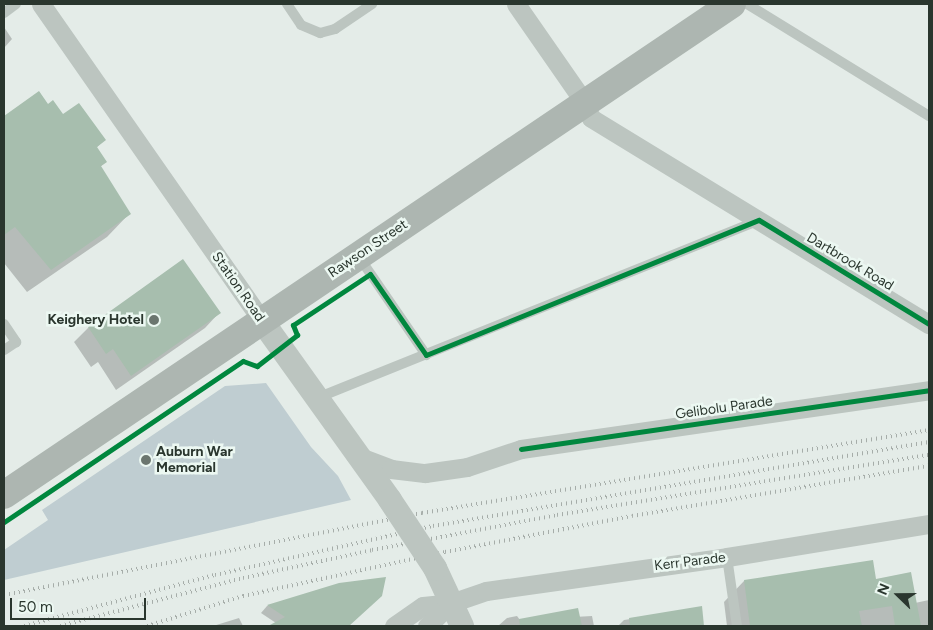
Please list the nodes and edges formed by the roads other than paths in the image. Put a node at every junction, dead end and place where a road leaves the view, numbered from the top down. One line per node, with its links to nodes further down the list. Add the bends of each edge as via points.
1 (16, 4): 8 (lane)
2 (41, 4): 13 (street, Station Road)
3 (287, 4): 4 (lane, via 301,25 320,33 335,29)
4 (372, 4)
5 (516, 4): 9 (street, Dartbrook Road)
6 (732, 4): 9 (main road, Rawson Street)
7 (747, 4): 10 (lane)
8 (4, 13)
9 (584, 102): 11 (street, Dartbrook Road, via 591,118); 12 (main road, Rawson Street)
10 (929, 116)
11 (759, 220): 15 (street, Dartbrook Road); 17 (lane)
12 (358, 256): 13 (main road, Rawson Street); 17 (lane)
13 (262, 321): 19 (street, Station Road); 21 (main road, Rawson Street)
14 (4, 324): 16 (lane, via 16,342)
15 (929, 324)
16 (4, 350)
17 (426, 355): 19 (lane)
18 (929, 390): 20 (street, Gelibolu Parade, via 521,449 467,467 416,473 386,467)
19 (316, 399): 20 (street, Station Road)
20 (354, 454): 24 (street, Station Road, bridge, via 436,568)
21 (4, 495)
22 (929, 524): 23 (street, Kerr Parade)
23 (727, 557): 24 (street, Kerr Parade, via 486,591); 28 (lane)
24 (451, 602): 25 (street, Kerr Parade, via 423,606); 26 (street, Kerr Parade); 27 (street, Station Road)
25 (394, 626)
26 (427, 626)
27 (462, 626)
28 (737, 626)

